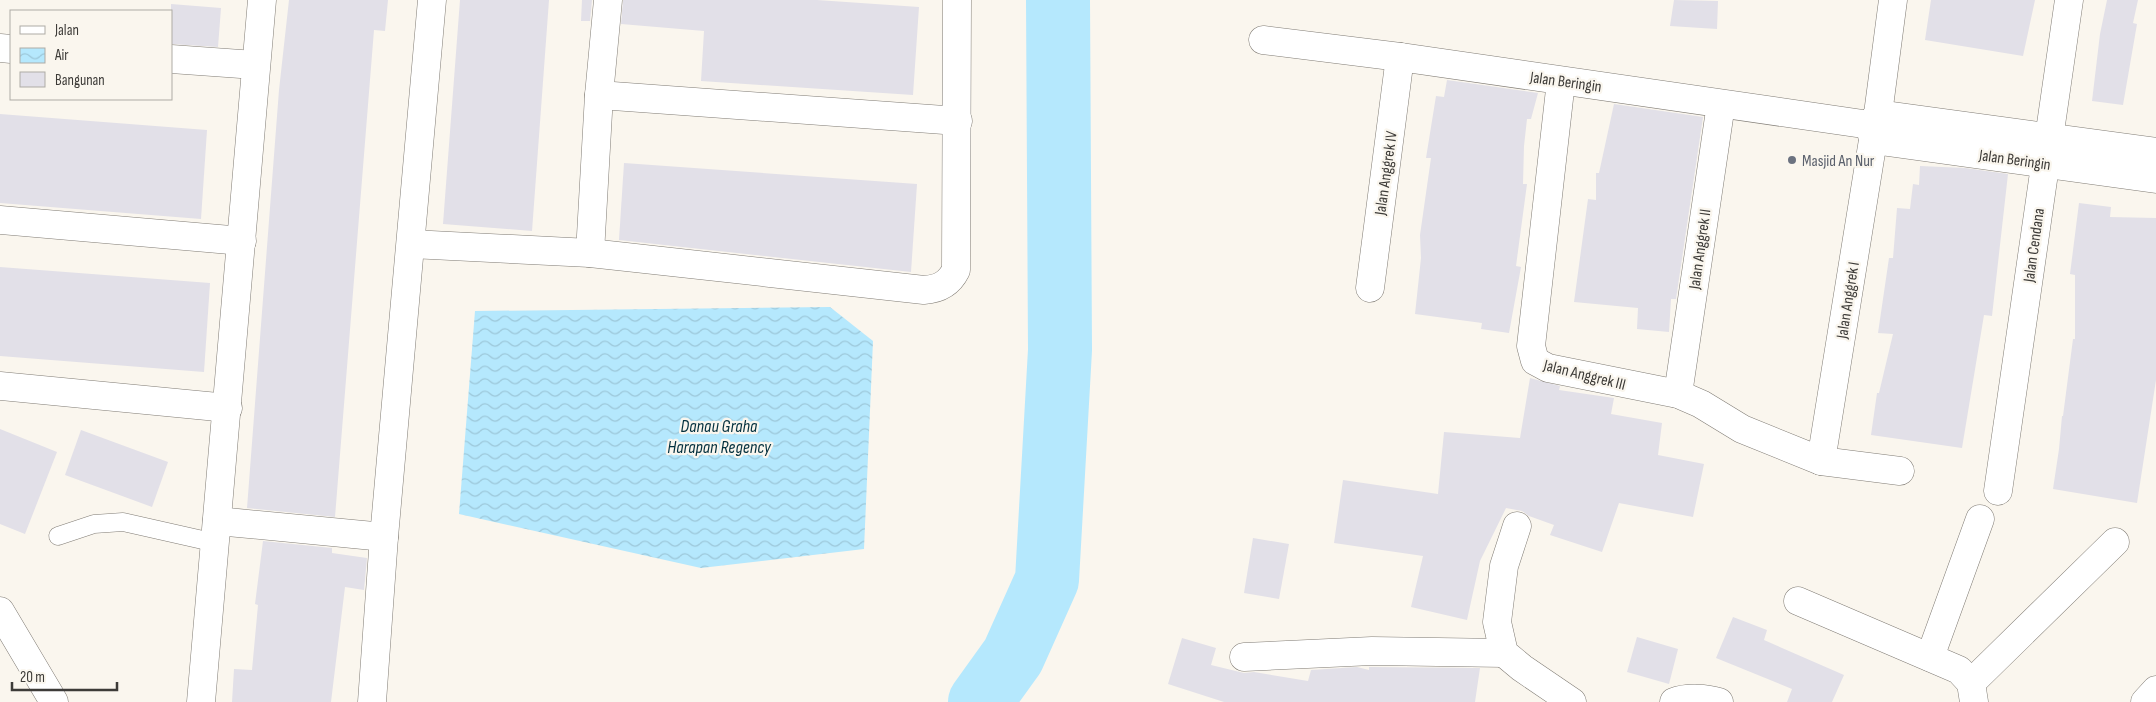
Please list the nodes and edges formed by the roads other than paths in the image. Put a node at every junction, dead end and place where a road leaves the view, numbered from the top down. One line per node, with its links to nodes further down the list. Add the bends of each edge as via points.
1 (262, 0): 10 (street)
2 (432, 0): 22 (street)
3 (608, 0): 12 (street)
4 (957, 0): 14 (street)
5 (1893, 0): 15 (street, Jalan Anggrek I)
6 (2069, 0): 16 (street, Jalan Cendana)
7 (1263, 40): 8 (street, Jalan Beringin)
8 (1400, 57): 11 (street, Jalan Beringin); 24 (street, Jalan Anggrek IV)
9 (172, 59): 10 (street)
10 (255, 65): 21 (street)
11 (1560, 81): 13 (street, Jalan Beringin); 26 (street, Jalan Anggrek III, via 1531,346 1535,361 1548,368)
12 (599, 95): 14 (street); 23 (street)
13 (1721, 104): 15 (street, Jalan Beringin); 26 (street, Jalan Anggrek II)
14 (958, 120): 23 (street, via 956,270 953,277 936,289)
15 (1874, 126): 16 (street, Jalan Beringin); 18 (street, Jalan Beringin); 28 (street, Jalan Anggrek I)
16 (2048, 137): 17 (street, Jalan Beringin); 18 (street, Jalan Cendana)
17 (2156, 152)
18 (2045, 163): 19 (street, Jalan Beringin); 30 (street, Jalan Cendana)
19 (2156, 179)
20 (0, 220): 21 (street)
21 (242, 241): 27 (street)
22 (411, 244): 23 (street); 35 (street)
23 (590, 253)
24 (1370, 288)
25 (0, 386): 27 (street)
26 (1678, 394): 28 (street, Jalan Anggrek III, via 1742,429)
27 (228, 408): 33 (street)
28 (1821, 461): 29 (street, Jalan Anggrek III)
29 (1900, 471)
30 (1998, 491)
31 (1980, 519): 41 (street)
32 (1517, 526): 39 (street, via 1504,566 1497,622)
33 (217, 532): 34 (lane, via 123,522 94,524); 35 (street); 45 (street)
34 (58, 536)
35 (384, 536): 46 (street)
36 (2115, 542): 43 (street)
37 (1798, 601): 41 (street)
38 (0, 611): 44 (street)
39 (1504, 653): 40 (street, via 1372,651); 47 (street)
40 (1244, 657)
41 (1930, 657): 43 (street, via 1959,670)
42 (2156, 690): 50 (street)
43 (1972, 693)
44 (54, 702)
45 (201, 702)
46 (372, 702)
47 (1572, 702)
48 (1674, 702): 49 (street)
49 (1719, 702)
50 (2145, 702)

